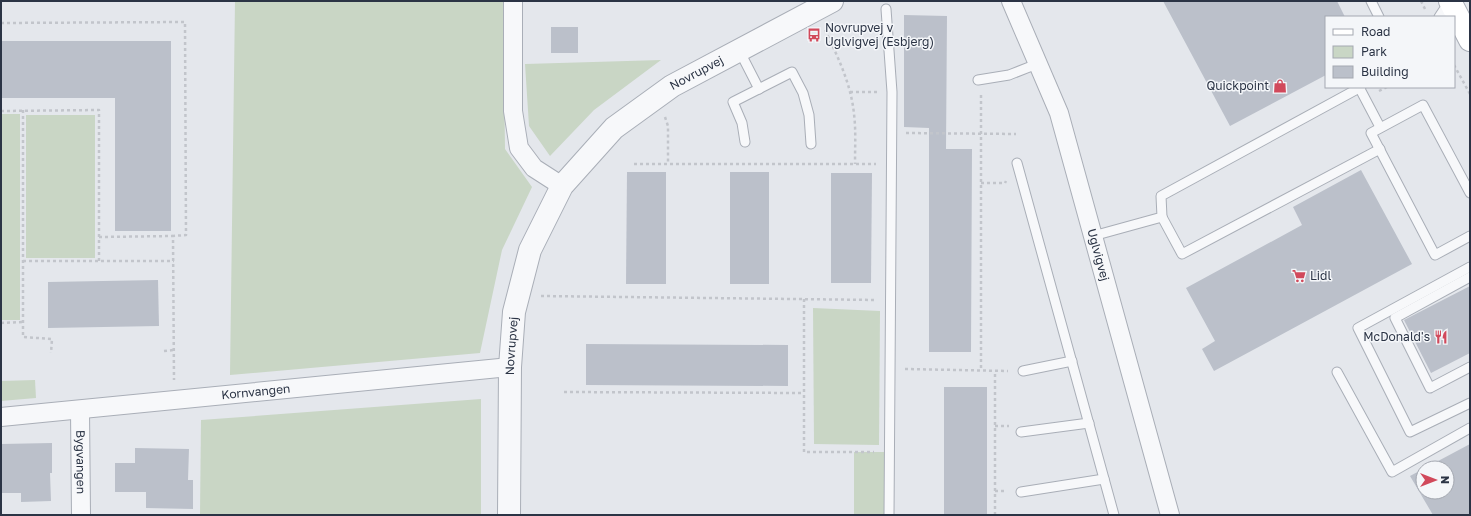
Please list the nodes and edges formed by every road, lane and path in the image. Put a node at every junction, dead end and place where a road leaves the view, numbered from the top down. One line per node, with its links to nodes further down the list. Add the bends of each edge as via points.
1 (513, 1): 36 (street, via 513,110 519,148 534,168)
2 (1011, 1): 12 (street, Uglvigvej)
3 (1371, 1): 7 (lane)
4 (1450, 1): 8 (lane); 10 (main road)
5 (823, 6): 11 (street, Novrupvej); 17 (path)
6 (886, 9): 18 (lane)
7 (1378, 16)
8 (1439, 16)
9 (1, 23): 39 (path, via 185,22 186,235)
10 (1470, 40)
11 (739, 50): 16 (lane); 20 (street, Novrupvej)
12 (1037, 64): 14 (lane, via 1008,75); 40 (street, Uglvigvej, via 1059,113)
13 (1455, 67): 19 (path)
14 (978, 80): 25 (path)
15 (1360, 88): 23 (lane); 38 (lane, via 1161,196)
16 (759, 89): 27 (lane, via 733,102 742,123); 28 (lane, via 792,72 803,93 809,115)
17 (850, 92): 18 (path); 33 (path, via 854,115)
18 (892, 92): 24 (lane)
19 (1470, 94)
20 (658, 96): 32 (path, via 668,126); 36 (street, Novrupvej, via 614,128)
21 (23, 110): 22 (path); 42 (path, via 99,110); 43 (path)
22 (1, 111)
23 (1380, 128): 29 (lane, via 1371,132); 37 (lane, via 1423,105)
24 (891, 133): 25 (path); 34 (lane)
25 (981, 134): 26 (path); 35 (path)
26 (1016, 134)
27 (745, 142)
28 (811, 144)
29 (1380, 149): 38 (lane, via 1182,254); 41 (lane, via 1435,255)
30 (1017, 163): 35 (path, via 1005,183); 56 (lane)
31 (634, 164): 32 (path)
32 (668, 164): 33 (path)
33 (855, 164): 34 (path)
34 (891, 164): 50 (lane)
35 (981, 183): 60 (path)
36 (562, 186): 48 (street, Novrupvej, via 530,250)
37 (1470, 193)
38 (1162, 217): 40 (lane)
39 (173, 236): 42 (path); 45 (path)
40 (1093, 236): 81 (street, Uglvigvej)
41 (1470, 236)
42 (99, 237): 44 (path)
43 (23, 261): 44 (path); 51 (path)
44 (99, 261): 45 (path)
45 (174, 261): 53 (path)
46 (1470, 267): 67 (lane, via 1358,328 1410,432)
47 (1470, 277): 58 (lane, via 1395,318 1430,388)
48 (519, 293): 49 (path, via 542,296); 57 (street, Novrupvej, via 514,312)
49 (804, 299): 50 (path); 65 (path)
50 (890, 300): 59 (lane)
51 (23, 322): 52 (path); 55 (path, via 23,337 52,339)
52 (1, 323)
53 (174, 350): 54 (path); 66 (path)
54 (164, 351)
55 (51, 353)
56 (1072, 362): 62 (lane); 70 (lane)
57 (510, 367): 66 (street, Kornvangen); 77 (street, Novrupvej)
58 (1470, 367)
59 (890, 368): 60 (path); 73 (lane)
60 (981, 370): 61 (path)
61 (995, 370): 62 (path); 79 (path)
62 (1023, 371)
63 (1337, 372): 71 (lane, via 1392,472)
64 (564, 392): 65 (path)
65 (804, 393): 73 (path, via 804,452)
66 (174, 400): 68 (street, Kornvangen)
67 (1470, 403)
68 (80, 410): 69 (street, Kornvangen); 76 (street, Bygvangen)
69 (1, 418)
70 (1089, 423): 72 (lane); 74 (lane)
71 (1470, 428)
72 (1021, 432)
73 (889, 452): 78 (lane)
74 (1104, 479): 75 (lane); 80 (lane)
75 (1021, 492)
76 (81, 515)
77 (509, 515)
78 (889, 515)
79 (995, 515)
80 (1114, 515)
81 (1170, 515)

